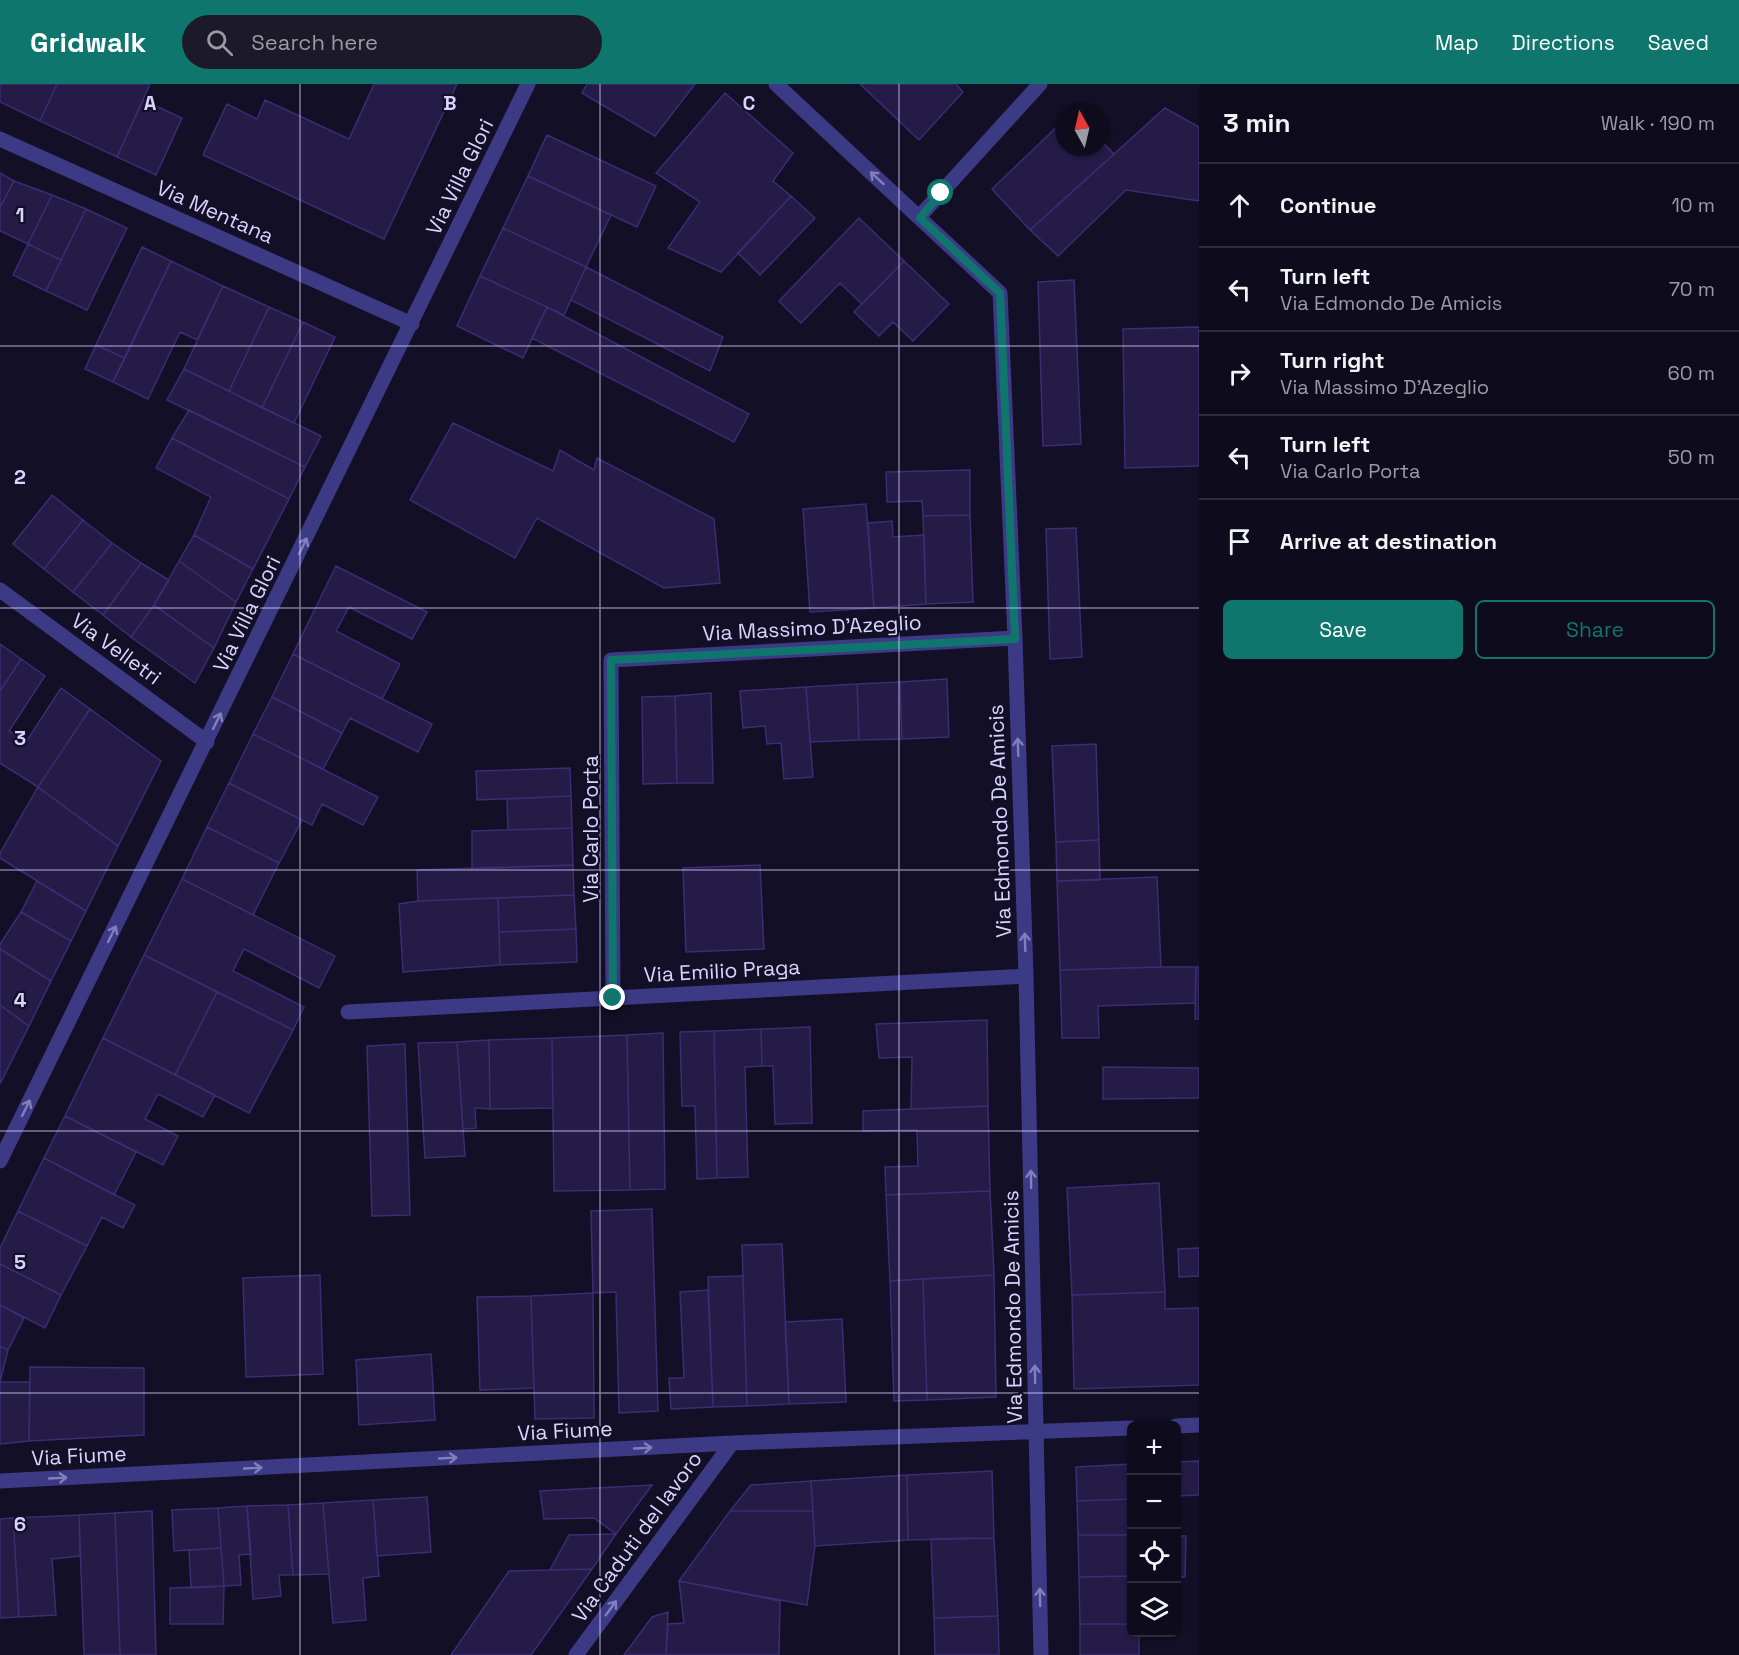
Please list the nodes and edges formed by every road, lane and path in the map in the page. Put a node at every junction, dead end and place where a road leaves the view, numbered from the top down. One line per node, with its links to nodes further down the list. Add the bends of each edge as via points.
1 (528, 84): 6 (street, Via Villa Glori)
2 (776, 84): 5 (street, Via Edmondo De Amicis, one-way to 2)
3 (1040, 84): 5 (street)
4 (0, 139): 6 (street, Via Mentana)
5 (920, 218): 8 (street, Via Edmondo De Amicis, via 1000,293)
6 (412, 324): 10 (street, Via Villa Glori, one-way to 6)
7 (0, 590): 10 (street, Via Velletri)
8 (1015, 639): 9 (street, Via Massimo D'Azeglio); 11 (street, Via Edmondo De Amicis, one-way to 8)
9 (611, 660): 12 (street, Via Carlo Porta)
10 (207, 742): 14 (street, Via Villa Glori, one-way to 10)
11 (1026, 976): 12 (street, Via Emilio Praga); 18 (street, Via Edmondo De Amicis, one-way to 11)
12 (613, 998): 13 (street, Via Emilio Praga)
13 (348, 1012)
14 (1, 1155)
15 (1199, 1425): 16 (street)
16 (1181, 1426)
17 (1127, 1428): 18 (street, Via Fiume)
18 (1037, 1432): 19 (street, Via Fiume); 22 (street, Via Edmondo De Amicis, one-way to 18)
19 (732, 1443): 20 (street, Via Fiume, one-way to 19); 21 (street, Via Caduti del lavoro, one-way to 19)
20 (0, 1481)
21 (576, 1655)
22 (1041, 1655)

